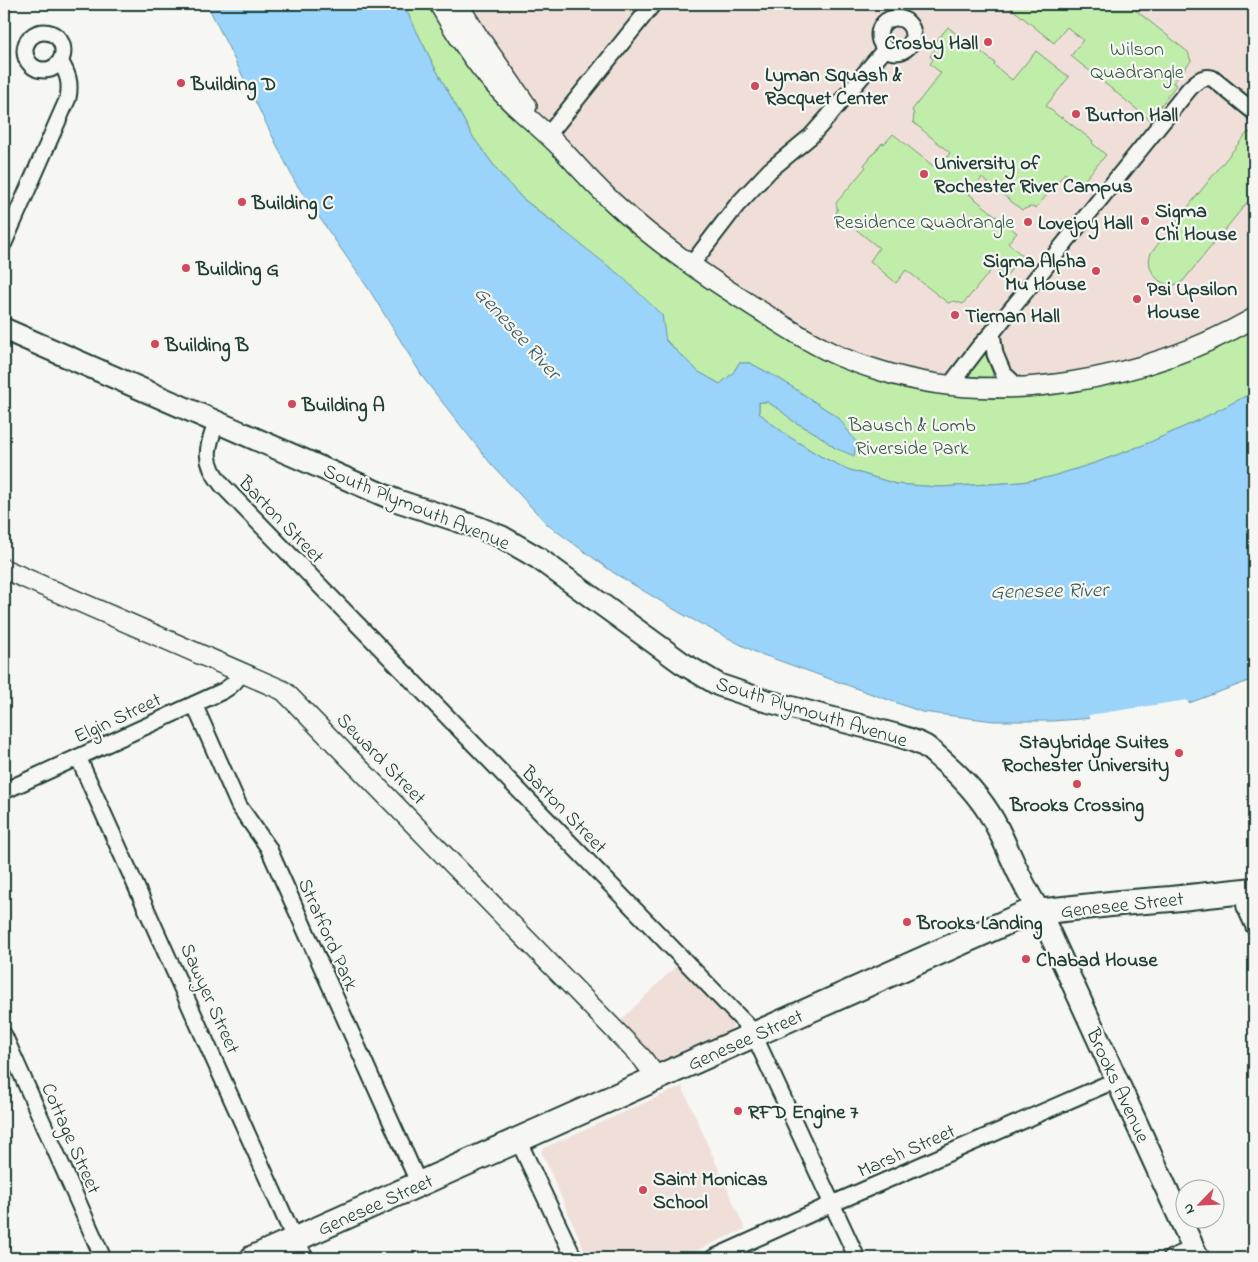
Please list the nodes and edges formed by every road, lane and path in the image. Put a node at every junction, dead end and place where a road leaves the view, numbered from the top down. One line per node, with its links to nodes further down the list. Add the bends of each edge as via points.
1 (439, 4): 7 (street, via 490,80)
2 (458, 4): 7 (street)
3 (653, 4): 7 (street)
4 (885, 49): 9 (street, via 811,136 770,170 737,205)
5 (60, 61): 8 (street, via 67,72 68,98)
6 (1254, 112): 12 (street, via 1212,78 1196,82)
7 (548, 135): 9 (street, via 613,202)
8 (4, 242)
9 (691, 265): 13 (street, via 777,321 840,356 894,374)
10 (1254, 318): 14 (street, via 1208,341 1134,368 1093,378)
11 (4, 329): 15 (main road, South Plymouth Avenue)
12 (992, 333): 13 (street); 14 (street, via 995,354 1003,372)
13 (950, 385): 14 (street)
14 (1018, 387)
15 (217, 422): 22 (main road, South Plymouth Avenue, via 395,500 477,527 514,544 682,663 720,685 763,700 896,735 926,747 981,800); 25 (street, Barton Street, via 209,442 208,456 210,468 222,486)
16 (4, 569): 17 (street, Seward Street)
17 (242, 672): 18 (street, Elgin Street, via 232,686); 26 (street, Seward Street, via 290,696 642,1058)
18 (194, 704): 19 (street, Elgin Street); 29 (street, Stratford Park, via 239,806 268,847)
19 (78, 757): 20 (street, Elgin Street); 31 (street, Sawyer Street)
20 (4, 791)
21 (1248, 891): 22 (main road, Genesee Street); 23 (street, via 1245,908)
22 (1040, 912): 25 (main road, Genesee Street, via 1023,915); 27 (main road, Brooks Avenue)
23 (1254, 927)
24 (4, 1035): 33 (street, Cottage Street)
25 (754, 1035): 26 (main road, Genesee Street); 30 (street, Barton Street)
26 (656, 1079): 28 (main road, Genesee Street)
27 (1116, 1080): 30 (street, Marsh Street); 32 (main road, Brooks Avenue)
28 (518, 1140): 29 (main road, Genesee Street); 35 (street)
29 (419, 1184): 31 (main road, Genesee Street)
30 (832, 1204): 36 (street, Marsh Street); 37 (street, Barton Street)
31 (299, 1249): 34 (main road, Genesee Street)
32 (1196, 1253): 38 (street)
33 (104, 1258)
34 (253, 1258)
35 (574, 1258)
36 (713, 1258)
37 (856, 1258)
38 (1171, 1258)

